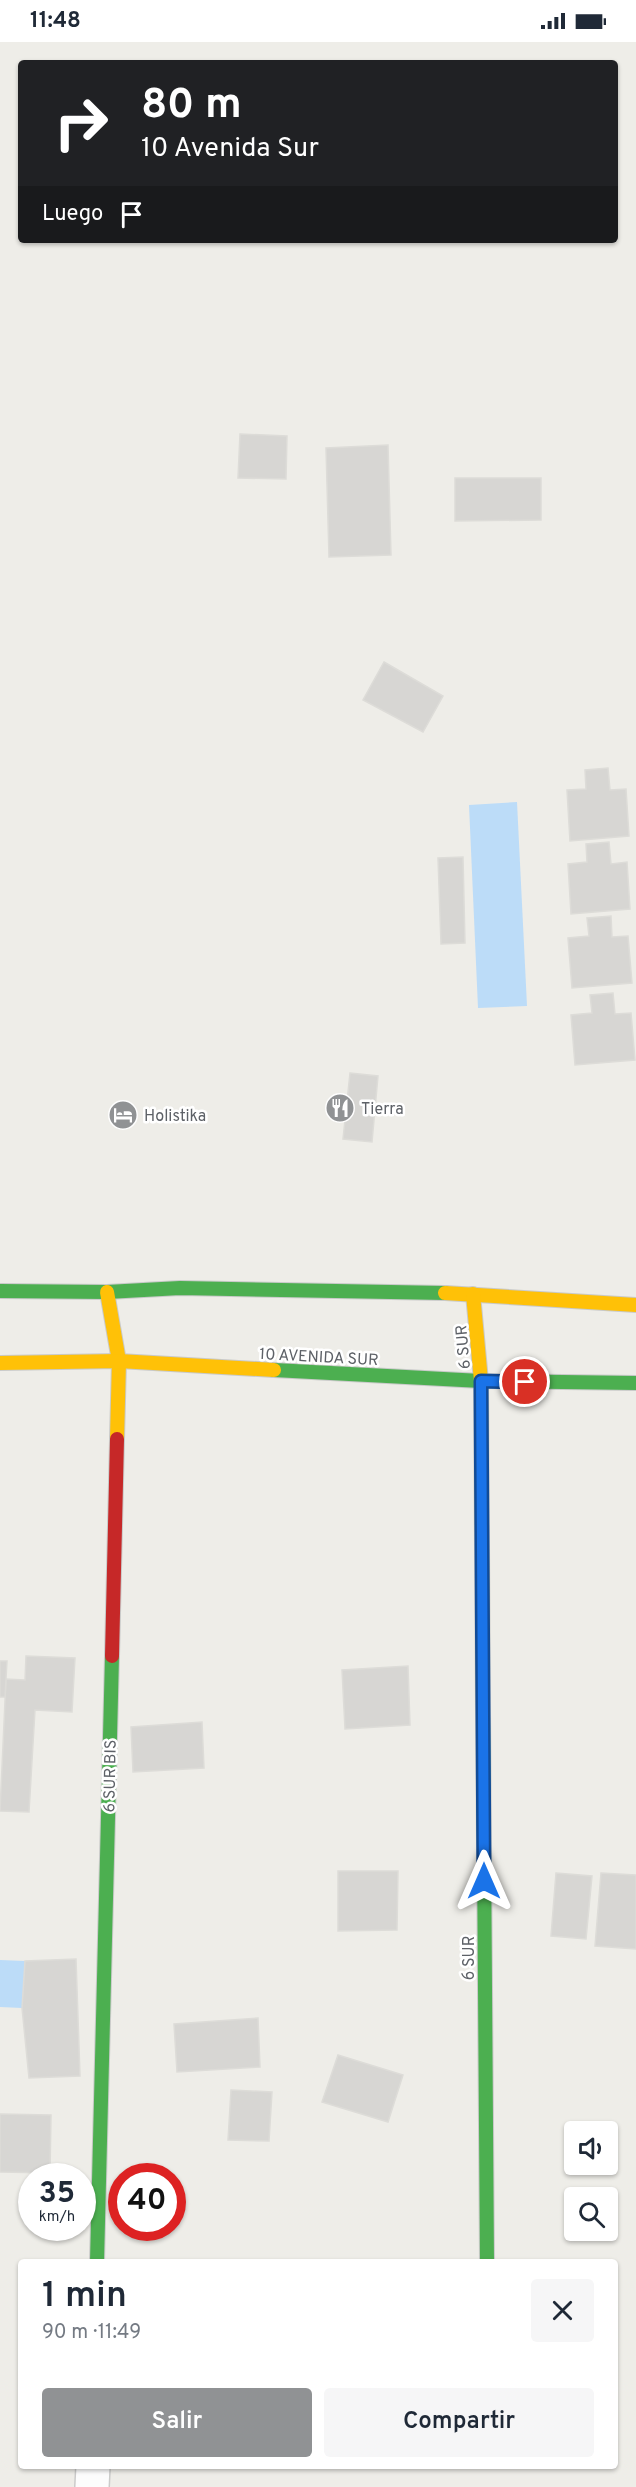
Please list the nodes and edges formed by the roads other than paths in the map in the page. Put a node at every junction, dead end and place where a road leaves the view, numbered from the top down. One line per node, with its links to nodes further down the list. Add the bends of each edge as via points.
1 (0, 1291): 2 (street)
2 (107, 1292): 3 (street, via 180,1288); 5 (street, 6 SUR BIS)
3 (473, 1294): 4 (street); 7 (street, 6 SUR)
4 (636, 1305)
5 (118, 1361): 6 (street, 10 AVENIDA SUR); 7 (street, 10 AVENIDA SUR); 9 (street, 6 SUR BIS)
6 (0, 1363)
7 (481, 1381): 8 (street, 10 AVENIDA SUR); 10 (street, 6 SUR)
8 (636, 1383)
9 (97, 2259)
10 (487, 2259)
11 (93, 2469): 12 (street)
12 (92, 2487)

